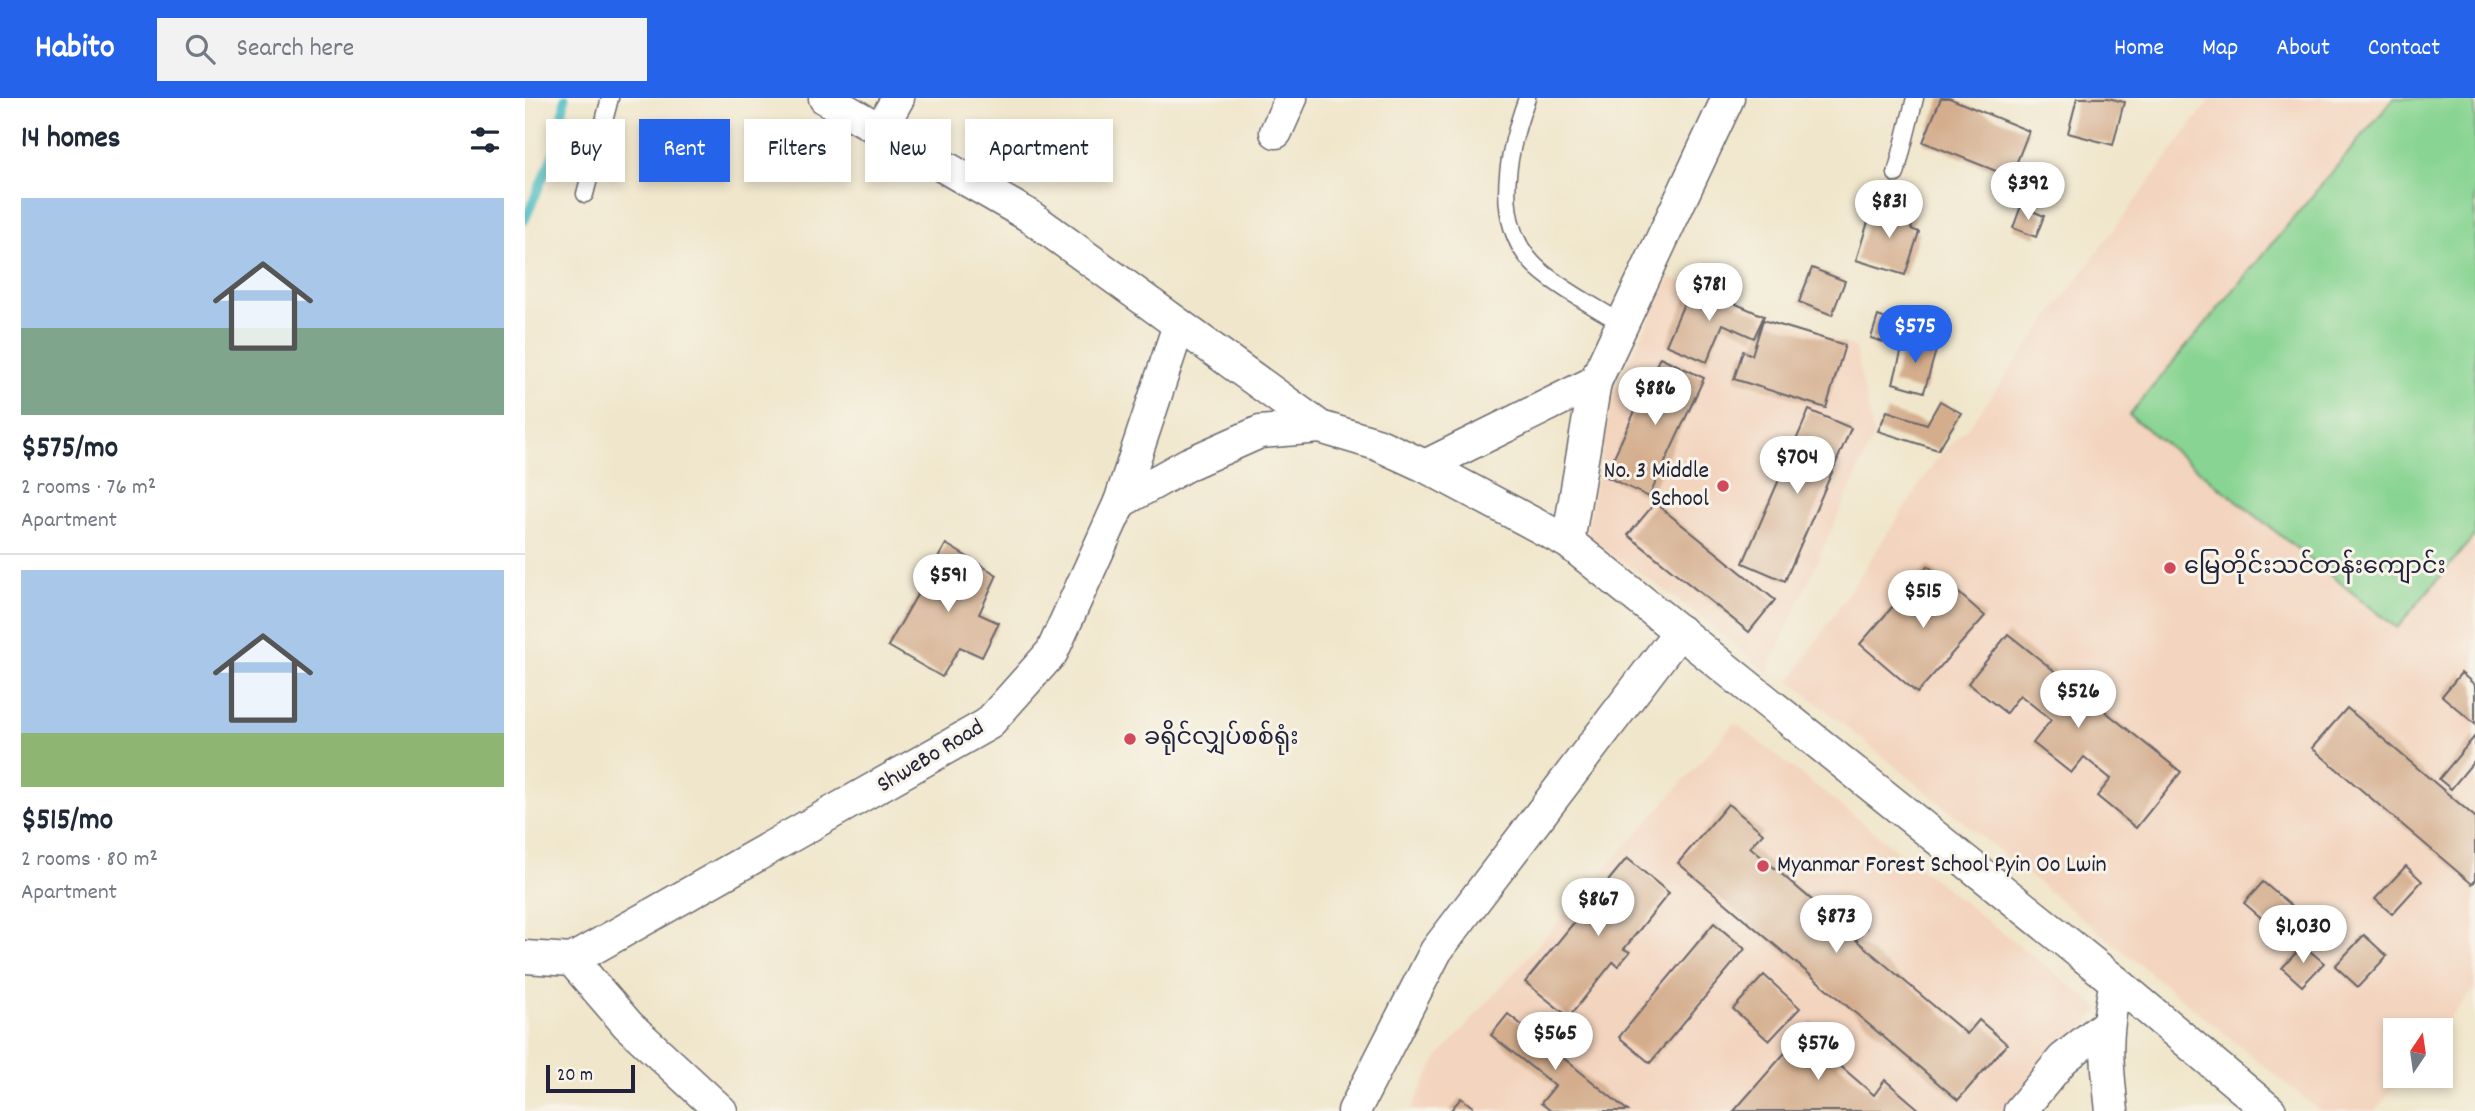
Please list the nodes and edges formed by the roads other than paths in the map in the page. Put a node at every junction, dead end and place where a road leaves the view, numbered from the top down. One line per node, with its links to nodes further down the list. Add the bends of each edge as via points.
1 (610, 98): 13 (lane)
2 (825, 98): 9 (street)
3 (898, 98): 8 (street)
4 (1291, 98): 10 (street)
5 (1527, 98): 14 (lane, via 1515,130 1505,199 1517,244 1540,271)
6 (1728, 98): 14 (street)
7 (1915, 98): 12 (lane)
8 (886, 119)
9 (865, 121)
10 (1276, 132)
11 (951, 171): 15 (street, via 1028,215)
12 (1896, 174)
13 (585, 194)
14 (1623, 324): 16 (street)
15 (1179, 325): 17 (street); 19 (street, ShweBo Road)
16 (1595, 382): 18 (street); 20 (street)
17 (1320, 427): 18 (street, via 1377,444); 19 (street, via 1260,432 1188,464)
18 (1425, 466): 20 (street)
19 (1120, 502): 23 (street, ShweBo Road, via 1052,652 988,724)
20 (1568, 542): 21 (street)
21 (1680, 632): 24 (street); 27 (street, via 1436,951)
22 (525, 957): 23 (street)
23 (572, 960): 26 (street, via 628,1026)
24 (2116, 982): 25 (street); 30 (street)
25 (2106, 1025): 28 (street, via 2063,1059); 29 (street)
26 (721, 1111)
27 (1354, 1111)
28 (2020, 1111)
29 (2112, 1111)
30 (2270, 1111)

